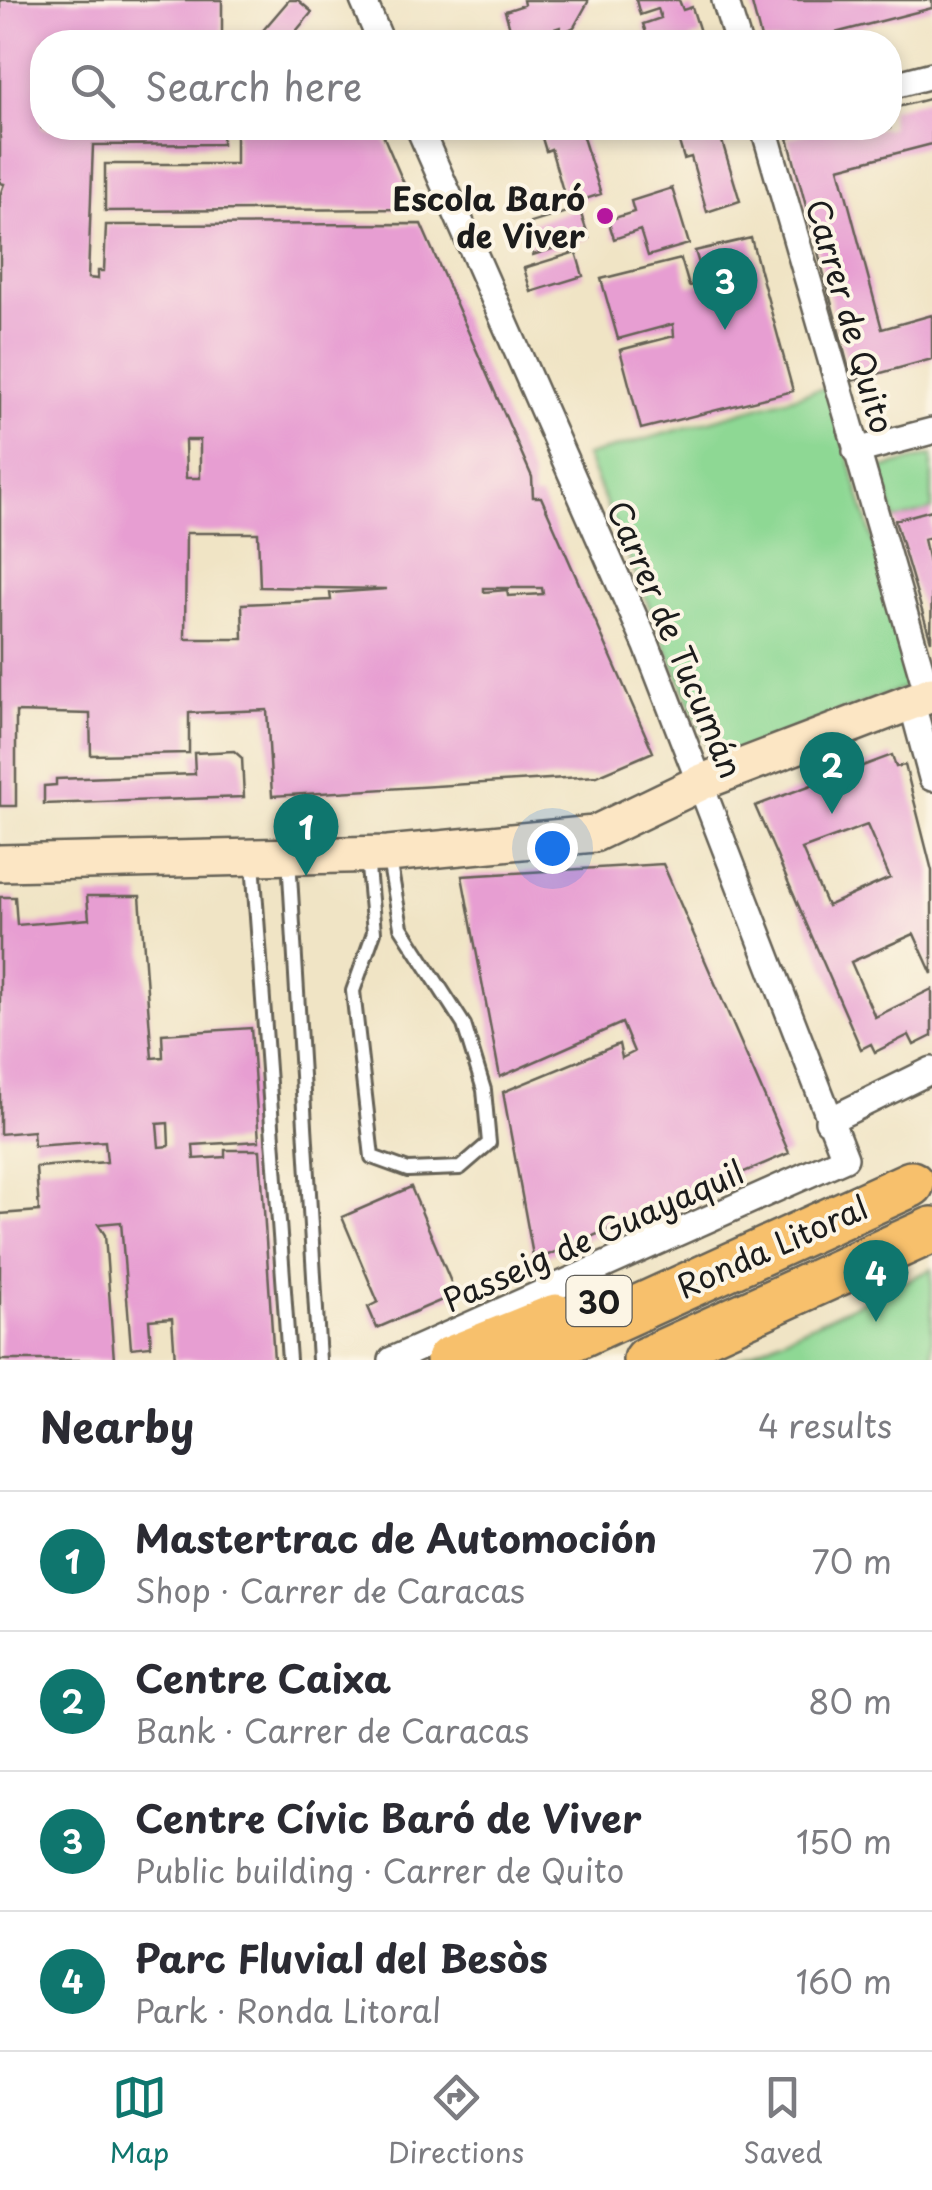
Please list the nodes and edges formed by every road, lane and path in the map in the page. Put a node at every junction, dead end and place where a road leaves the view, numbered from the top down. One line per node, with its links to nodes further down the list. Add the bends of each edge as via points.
1 (363, 0): 3 (street)
2 (726, 0): 4 (street)
3 (377, 30)
4 (735, 30)
5 (932, 75): 6 (street)
6 (902, 83)
7 (424, 140): 13 (street, Carrer de Tucumán)
8 (767, 140): 10 (street, Carrer de Quito)
9 (932, 431): 10 (street)
10 (856, 451): 11 (street, Carrer de Quito)
11 (924, 696): 12 (street, Carrer de Quito); 13 (street)
12 (932, 778)
13 (702, 782): 14 (street, via 594,834); 21 (street, Carrer de Tucumán)
14 (378, 854): 15 (street); 18 (lane); 19 (lane)
15 (288, 858): 16 (street); 27 (lane)
16 (253, 859): 17 (street); 26 (lane)
17 (0, 863)
18 (401, 927): 19 (lane); 19 (lane, via 464,1025 484,1090 489,1143 460,1168 408,1170 372,1157 354,991)
19 (374, 932)
20 (932, 1070): 21 (street)
21 (828, 1121): 22 (street, Carrer de Tucumán, via 844,1158)
22 (820, 1169): 28 (street, Passeig de Guayaquil)
23 (911, 1184): 25 (highway, Ronda Litoral)
24 (932, 1230): 31 (highway, Ronda Litoral)
25 (752, 1254): 29 (highway, 30, via 628,1290); 30 (highway, Ronda Litoral)
26 (288, 1360)
27 (319, 1360)
28 (392, 1360)
29 (449, 1360)
30 (524, 1360)
31 (646, 1360)

